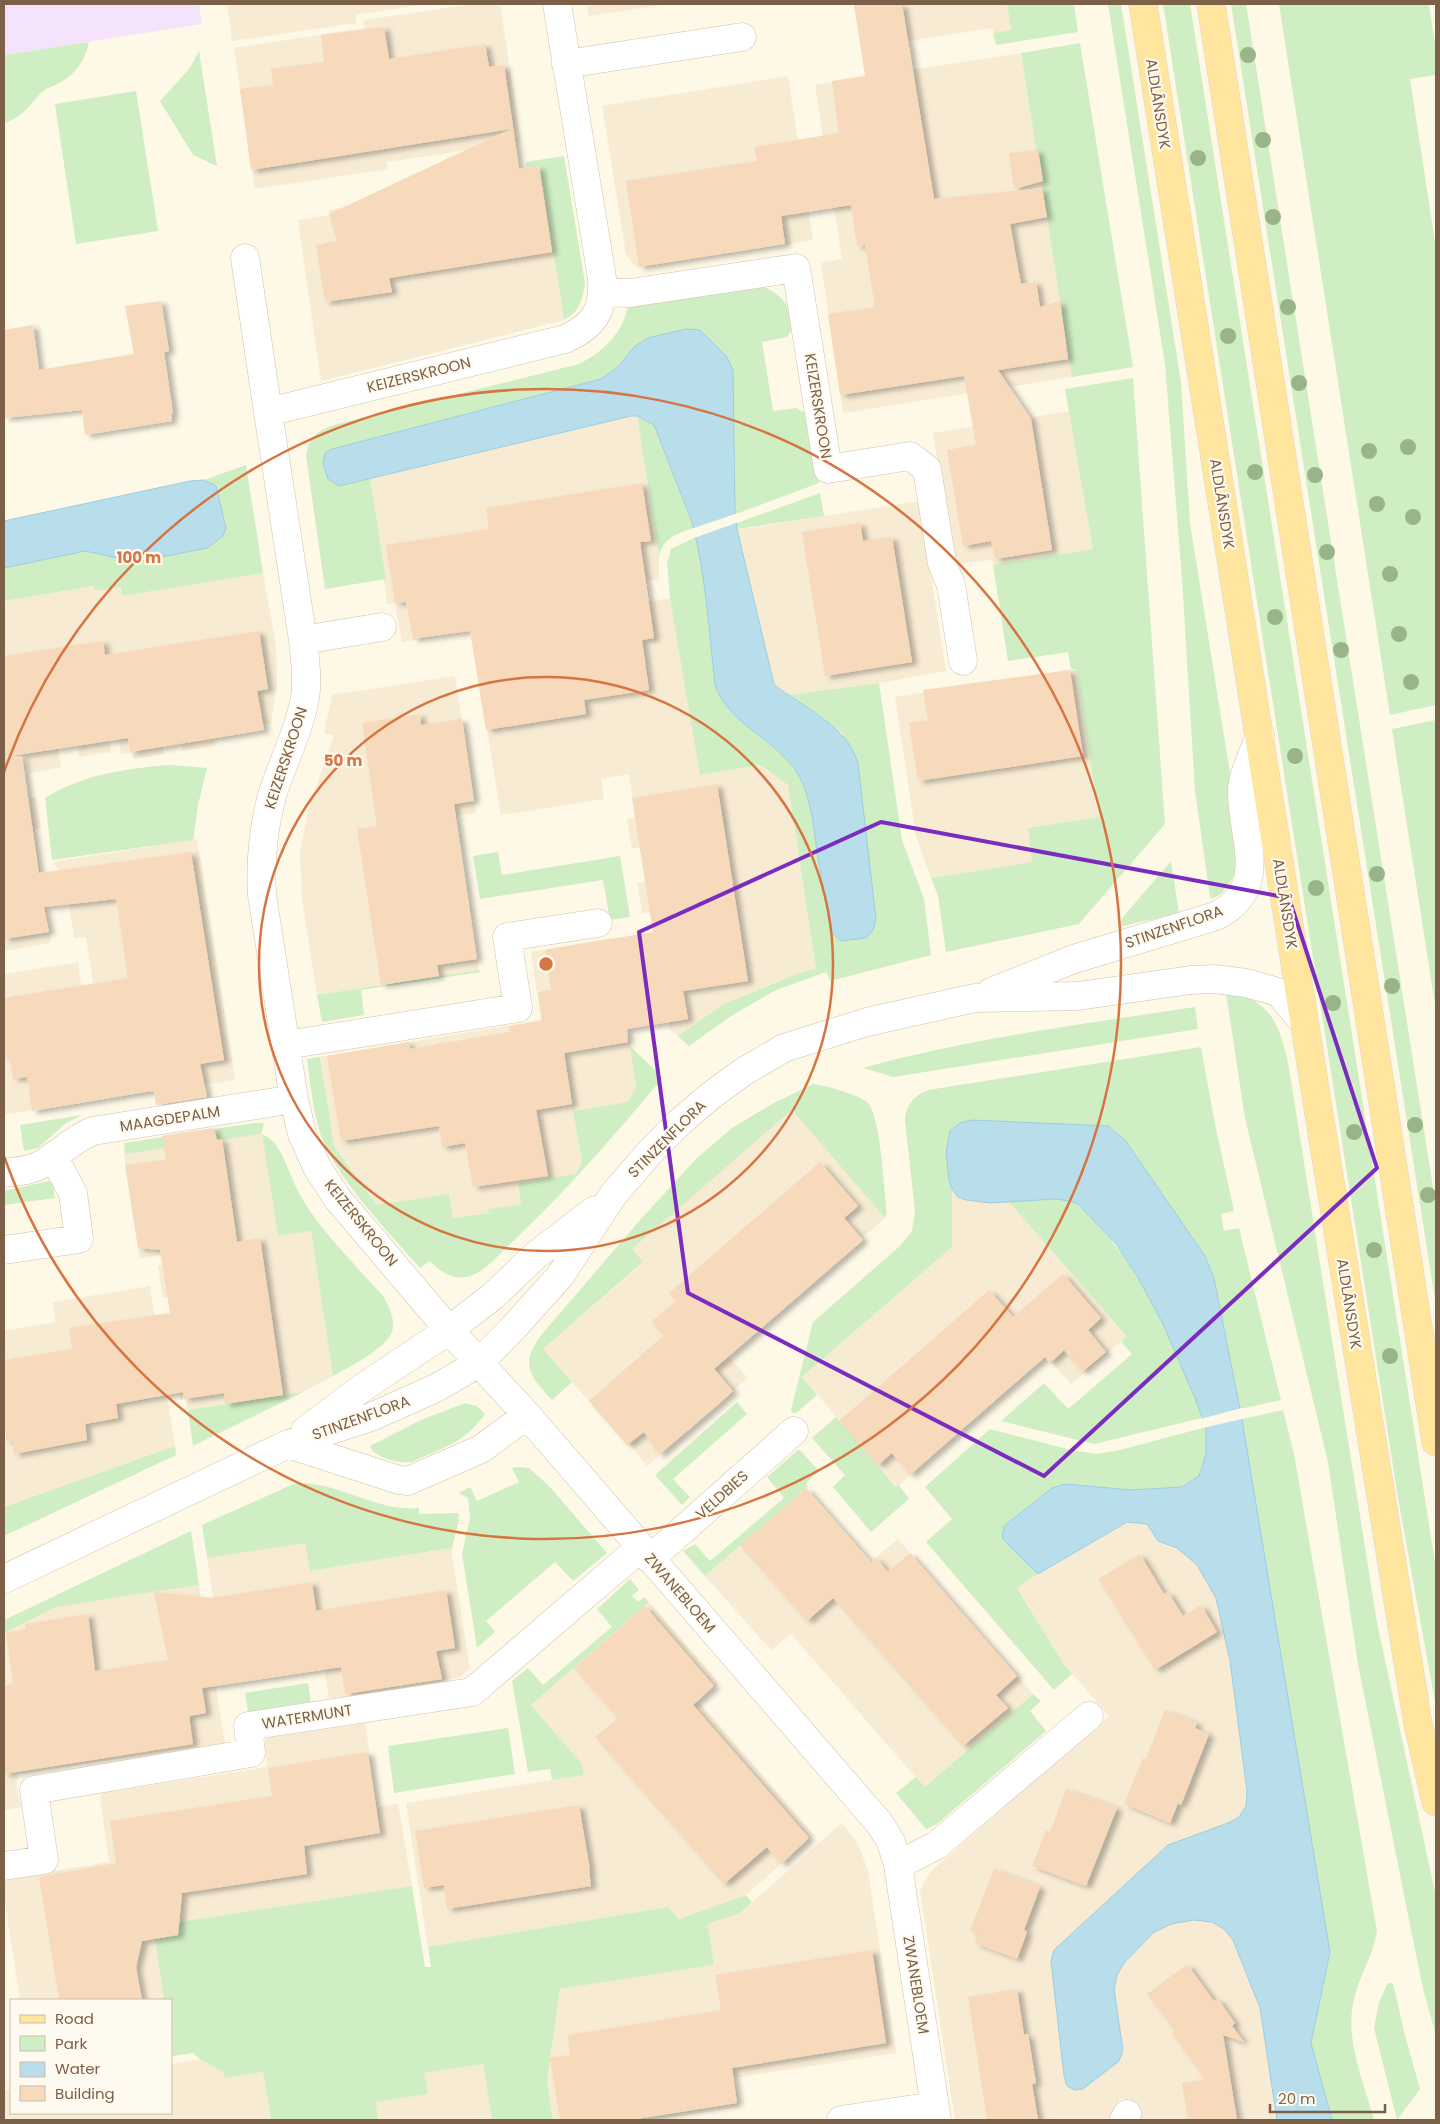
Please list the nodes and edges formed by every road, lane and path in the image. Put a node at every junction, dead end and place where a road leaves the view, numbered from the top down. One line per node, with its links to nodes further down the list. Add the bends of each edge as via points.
1 (557, 4): 5 (street, KEIZERSKROON)
2 (1143, 4): 12 (main road, ALDLÂNSDYK)
3 (1211, 4): 26 (main road)
4 (742, 37): 5 (street)
5 (566, 64): 7 (street, KEIZERSKROON)
6 (245, 258): 8 (street, KEIZERSKROON)
7 (603, 292): 8 (street, KEIZERSKROON, via 593,320 583,331 565,340); 11 (street, KEIZERSKROON, via 630,293 796,268 828,469 910,456 927,469 942,563 951,585)
8 (268, 412): 10 (street, KEIZERSKROON)
9 (382, 627): 10 (street)
10 (303, 640): 16 (street, KEIZERSKROON, via 305,696 267,817 261,867 262,895)
11 (963, 661)
12 (1260, 735): 14 (street, STINZENFLORA, via 1242,789 1249,876 1243,893 1232,907 1216,916 1074,959); 15 (main road, ALDLÂNSDYK)
13 (598, 923): 16 (street, via 507,937 518,1008)
14 (975, 998): 15 (street, STINZENFLORA, via 1078,996 1214,979 1278,992); 20 (street, STINZENFLORA, via 867,1022 784,1048 743,1072 692,1111)
15 (1303, 1021): 31 (main road, ALDLÂNSDYK, via 1418,1724)
16 (286, 1045): 17 (street, KEIZERSKROON)
17 (294, 1099): 18 (street, MAAGDEPALM, via 93,1131); 22 (street, KEIZERSKROON, via 302,1134 317,1168 337,1198)
18 (53, 1156): 19 (street, MAAGDEPALM, via 29,1170); 21 (street, via 73,1193 79,1239)
19 (4, 1173)
20 (613, 1195): 22 (street, STINZENFLORA, via 536,1255 494,1296); 23 (street, STINZENFLORA, via 560,1276)
21 (4, 1250)
22 (449, 1330): 23 (street, ZWANEBLOEM); 27 (street, STINZENFLORA, via 362,1388)
23 (479, 1363): 24 (street, ZWANEBLOEM); 27 (street, STINZENFLORA, via 436,1388 371,1417)
24 (527, 1415): 27 (street, STINZENFLORA, via 481,1449 408,1481); 28 (street, ZWANEBLOEM)
25 (794, 1431): 28 (street, VELDBIES)
26 (1436, 1442)
27 (288, 1444): 29 (street, STINZENFLORA)
28 (645, 1553): 32 (street, ZWANEBLOEM, via 880,1824 891,1842); 33 (street, WATERMUNT, via 472,1692 248,1726 251,1753 34,1790 44,1860)
29 (4, 1579)
30 (1089, 1716): 32 (street, via 937,1844)
31 (1436, 1802)
32 (898, 1865): 34 (street, ZWANEBLOEM)
33 (4, 1866)
34 (935, 2113): 35 (street)
35 (841, 2120)

